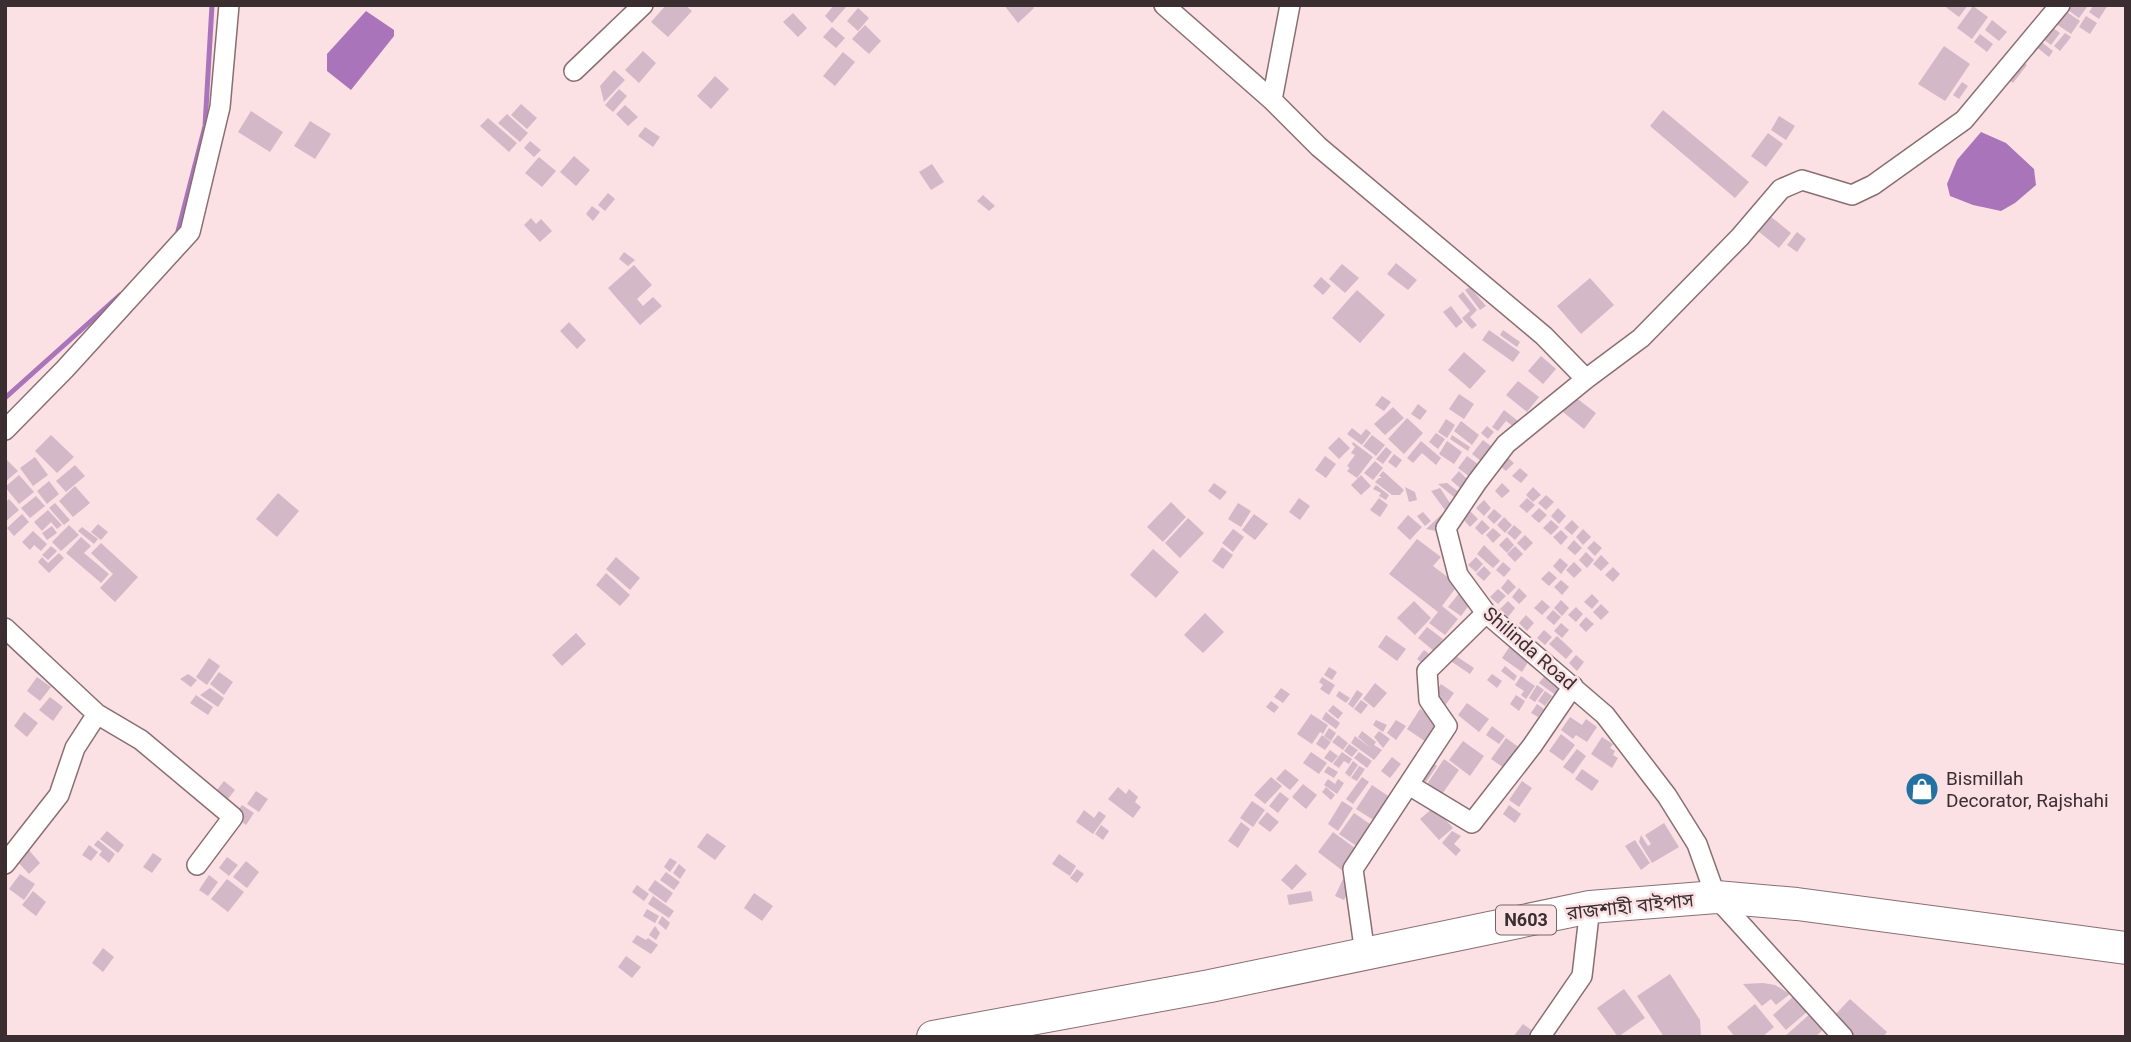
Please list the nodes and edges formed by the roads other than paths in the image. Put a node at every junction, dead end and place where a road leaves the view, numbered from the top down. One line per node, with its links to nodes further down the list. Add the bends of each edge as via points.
1 (229, 5): 9 (street, via 219,107 190,232)
2 (643, 5): 6 (street)
3 (1164, 5): 7 (street)
4 (1290, 5): 7 (street)
5 (2060, 5): 8 (street, Shilinda Road, via 1964,120 1852,195 1802,180 1781,188 1641,338)
6 (574, 71)
7 (1272, 100): 8 (street, via 1319,147 1544,336)
8 (1586, 379): 10 (street, Shilinda Road, via 1506,444 1446,528 1458,575)
9 (5, 430)
10 (1486, 613): 12 (street, Shilinda Road); 14 (street, via 1427,671 1429,700 1447,726)
11 (5, 628): 13 (street)
12 (1573, 686): 14 (street, via 1472,823); 17 (street, Shilinda Road, via 1605,715 1667,796 1697,844)
13 (97, 714): 15 (street, via 75,748 59,795); 16 (street, via 141,740 233,817)
14 (1409, 785): 20 (street, via 1353,869)
15 (5, 864)
16 (197, 864)
17 (1716, 897): 18 (highway, রাজশাহী বাইপাস / N603); 19 (highway, রাজশাহী বাইপাস / N603); 23 (street)
18 (1590, 907): 20 (highway, রাজশাহী বাইপাস / N603); 22 (street, via 1581,976)
19 (2126, 948)
20 (1365, 954): 21 (highway, রাজশাহী বাইপাস / N603)
21 (933, 1037)
22 (1540, 1037)
23 (1843, 1037)

